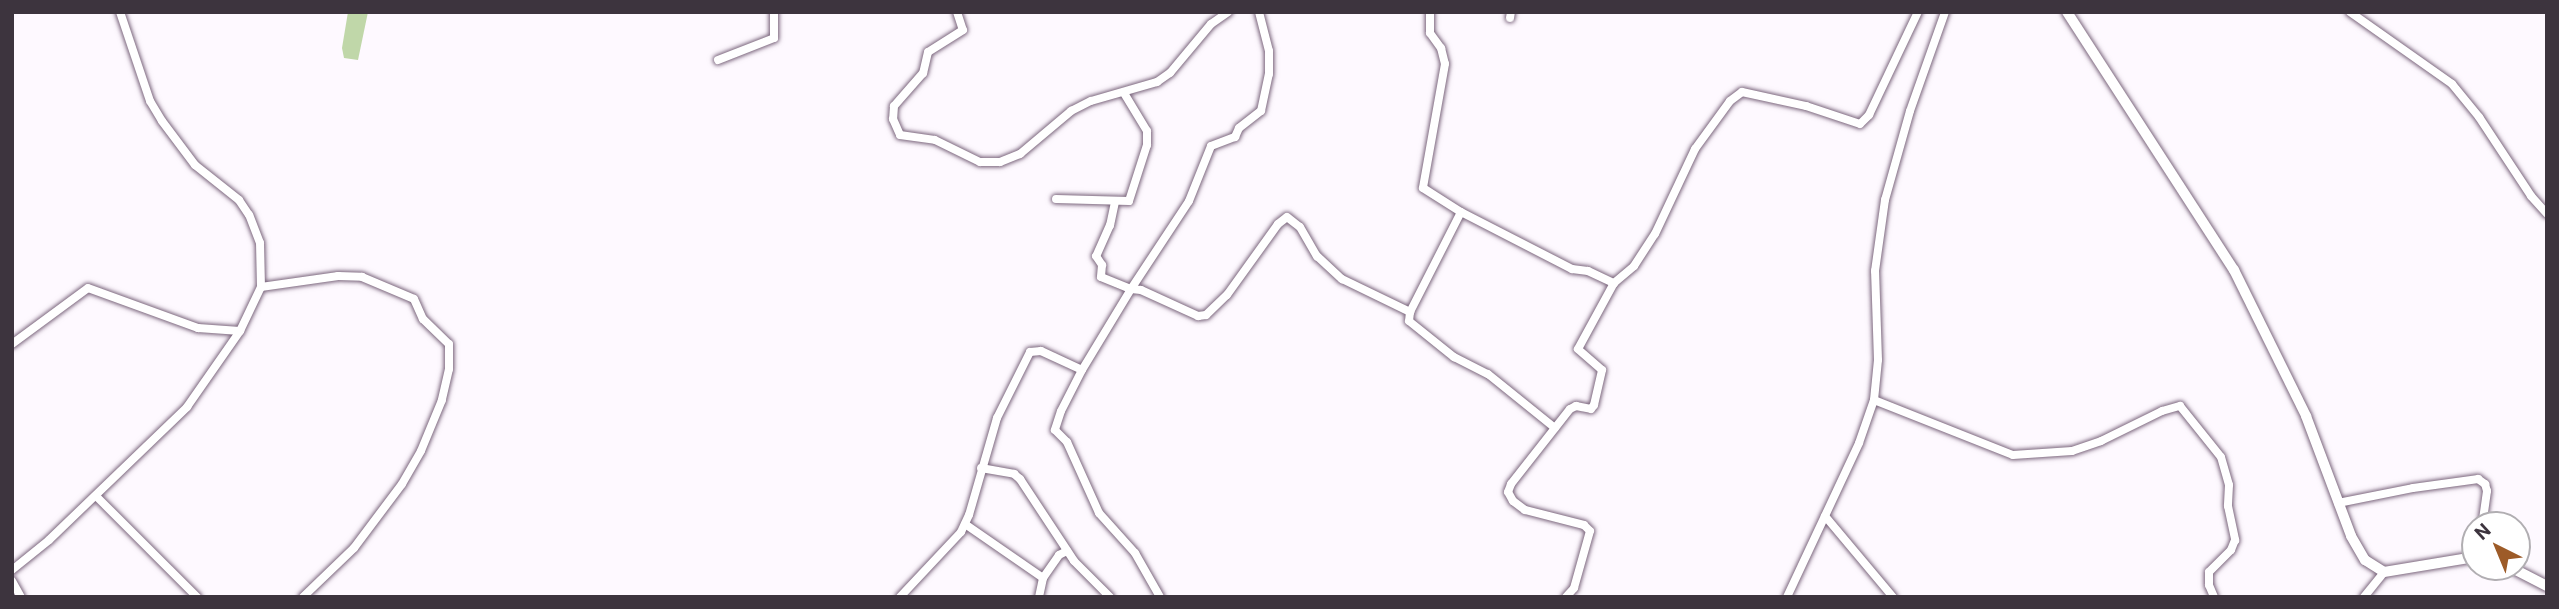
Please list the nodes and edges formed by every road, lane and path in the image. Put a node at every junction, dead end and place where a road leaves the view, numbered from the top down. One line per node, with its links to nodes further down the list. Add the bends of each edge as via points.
1 (120, 12): 18 (street, via 150,101 162,121 195,165 239,200 249,215 260,243)
2 (774, 12): 11 (street, via 774,38)
3 (957, 12): 12 (street, via 963,30 928,52 923,73 894,106 893,119 900,135 935,140 980,162 1000,162 1020,154 1071,111)
4 (1228, 12): 12 (street, via 1211,24 1170,73)
5 (1259, 12): 19 (street, via 1269,63 1261,111 1239,128 1235,137 1212,146 1189,201)
6 (1430, 12): 15 (street, via 1430,33 1445,64 1422,186)
7 (1918, 12): 17 (street, via 1869,115 1860,124 1748,92 1735,96 1695,149 1646,251)
8 (1945, 12): 24 (street, via 1885,200 1875,271 1878,360)
9 (2067, 12): 28 (street, via 2234,270 2306,416)
10 (2350, 12): 16 (street, via 2452,84)
11 (718, 60)
12 (1124, 93): 14 (street, via 1143,123 1147,145 1129,201)
13 (1056, 199): 14 (street)
14 (1115, 202): 19 (street, via 1096,256 1102,265 1101,277)
15 (1461, 212): 17 (street, via 1572,270 1588,271); 20 (street)
16 (2547, 214)
17 (1615, 284): 25 (street, via 1578,349 1602,370 1594,405 1586,410 1574,406)
18 (261, 287): 21 (street); 43 (street, via 362,276 414,299 423,319 449,345 442,400 421,452 354,548)
19 (1131, 289): 20 (street, via 1198,316 1206,315 1287,217 1342,279); 23 (street)
20 (1410, 312): 25 (street, via 1412,326 1454,357 1488,374)
21 (240, 331): 22 (street, via 198,328 85,288); 27 (street, via 187,407)
22 (12, 344)
23 (1082, 370): 26 (street, via 1041,351 1030,352 997,418); 47 (street, via 1055,430 1067,442 1099,513 1135,552)
24 (1874, 400): 30 (street, via 1860,443); 51 (street, via 2013,455 2072,451 2180,406 2221,457 2229,485 2235,540 2209,572)
25 (1555, 428): 48 (street, via 1508,492 1525,510 1584,525 1590,531 1574,588)
26 (981, 468): 31 (street); 32 (street, via 1020,479)
27 (96, 496): 34 (street); 42 (street)
28 (2339, 503): 29 (street, via 2478,479 2487,491); 35 (street, via 2365,560)
29 (2484, 511)
30 (1825, 516): 49 (street); 50 (street)
31 (965, 524): 36 (street); 44 (street)
32 (1067, 551): 36 (street); 46 (street)
33 (2461, 559): 35 (street)
34 (12, 570)
35 (2384, 572): 40 (street)
36 (1043, 578): 45 (street)
37 (2531, 578): 39 (street)
38 (12, 581): 41 (street)
39 (2547, 586)
40 (2365, 596)
41 (21, 597)
42 (197, 597)
43 (303, 597)
44 (900, 597)
45 (1039, 597)
46 (1111, 597)
47 (1160, 597)
48 (1566, 597)
49 (1787, 597)
50 (1893, 597)
51 (2214, 597)

